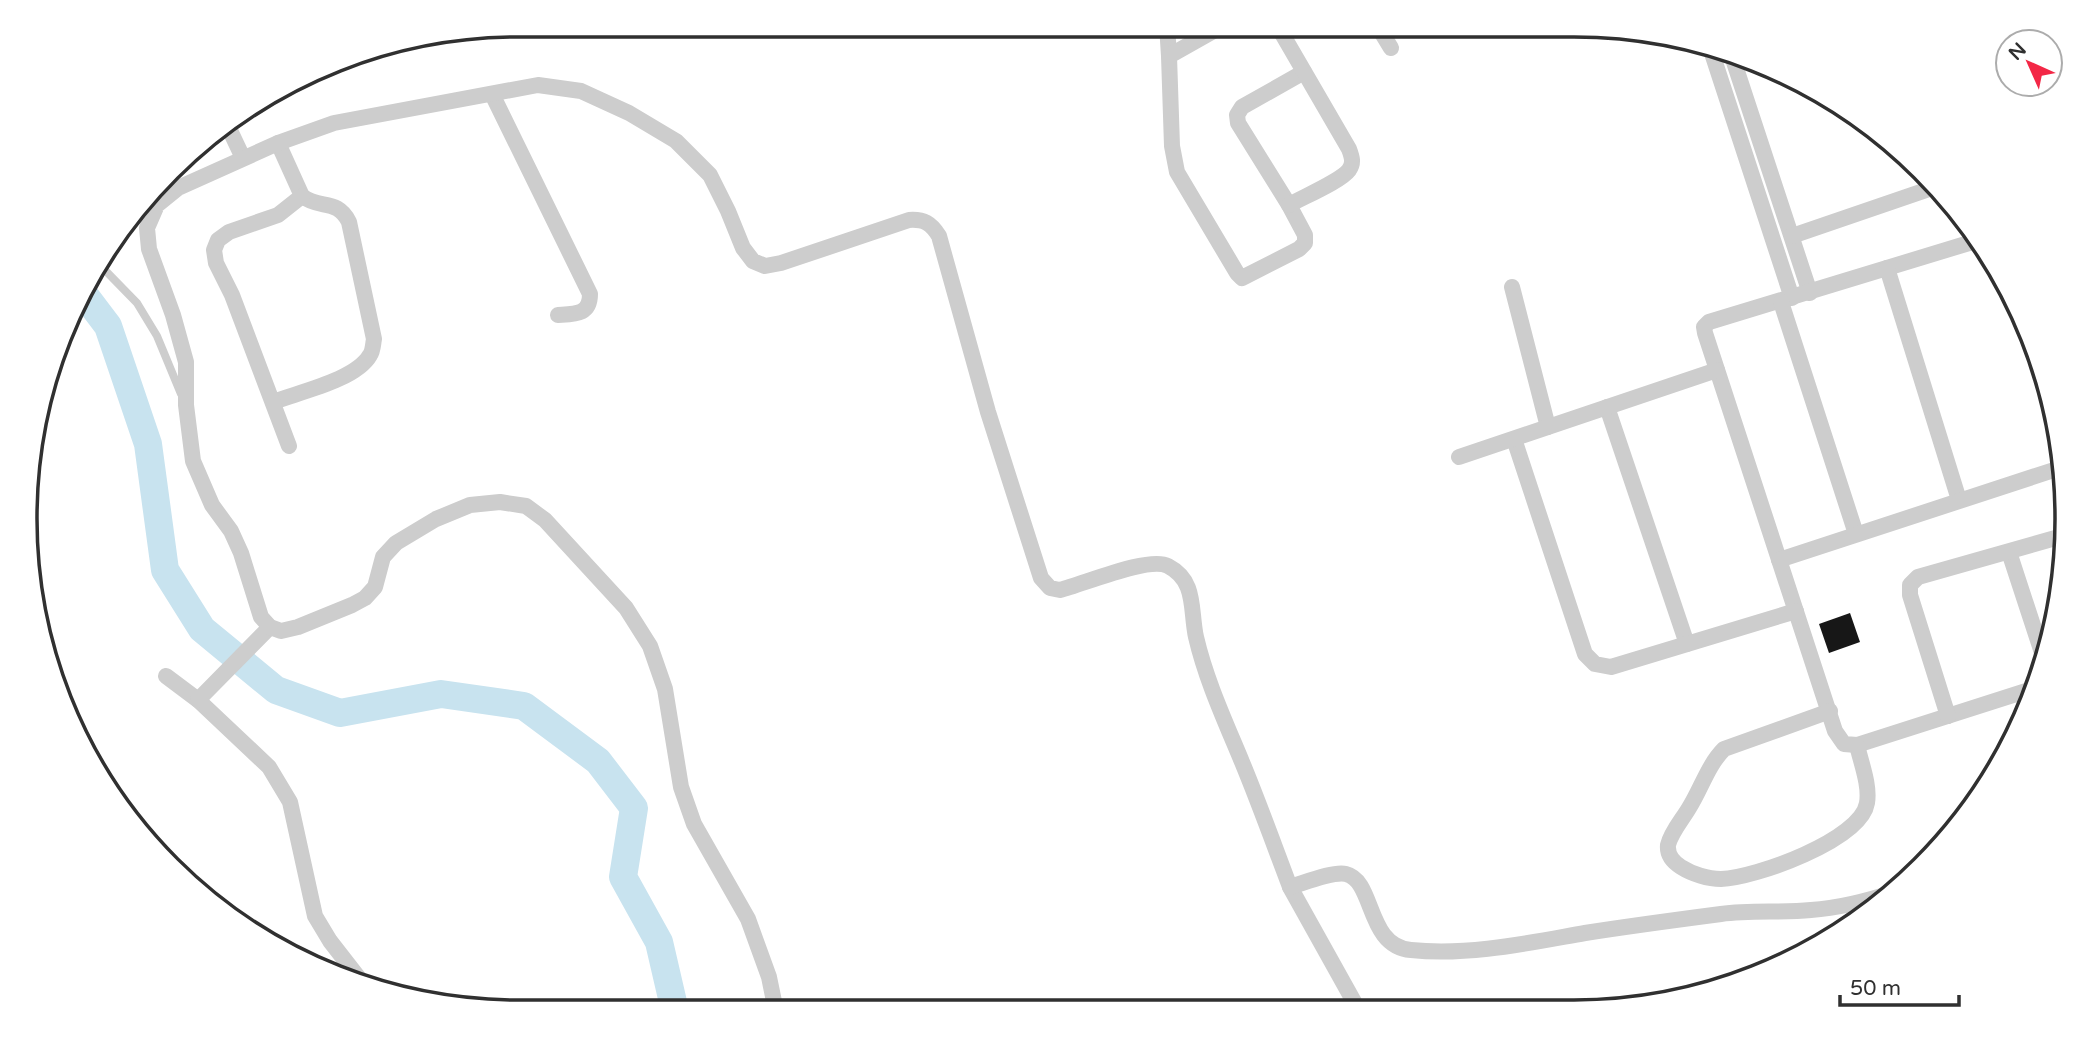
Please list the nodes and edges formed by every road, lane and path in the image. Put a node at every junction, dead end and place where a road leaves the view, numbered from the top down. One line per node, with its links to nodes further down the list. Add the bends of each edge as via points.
1 (1168, 37): 6 (street)
2 (1203, 37): 6 (street)
3 (1284, 37): 9 (street)
4 (1384, 37): 5 (street)
5 (1391, 48)
6 (1169, 56): 16 (street, via 1177,172 1242,278 1305,243 1306,234)
7 (1713, 58): 23 (street)
8 (1735, 65): 17 (street)
9 (1304, 72): 16 (street, via 1353,160 1342,176); 16 (street, via 1242,107 1237,115)
10 (492, 94): 12 (street, via 334,123); 24 (street, via 590,294 585,311); 49 (street, via 538,86 581,92 676,141 710,175 743,248 753,261 765,266 909,220 921,219 932,225 1041,578 1060,590 1149,563 1166,565 1180,575 1193,603 1202,662)
11 (231, 132): 13 (street)
12 (278, 143): 13 (street); 15 (street)
13 (243, 158): 27 (street, via 178,188 157,205 147,228 149,249 186,362)
14 (1926, 190): 17 (street)
15 (302, 196): 26 (street, via 278,215 229,232 214,250); 26 (street, via 344,212 374,339 371,354 359,368)
16 (1289, 205)
17 (1792, 236): 22 (street)
18 (1969, 243): 19 (street)
19 (1887, 268): 22 (street); 34 (street)
20 (106, 271): 27 (lane, via 137,303 157,336)
21 (1512, 287): 29 (street)
22 (1810, 293): 23 (street)
23 (1787, 300): 25 (street, via 1704,327); 35 (street)
24 (558, 315)
25 (1717, 370): 28 (street); 38 (street)
26 (273, 402): 31 (street)
27 (186, 405): 40 (street, via 193,461 212,505 231,531)
28 (1607, 407): 29 (street); 41 (street)
29 (1548, 427): 30 (street)
30 (1514, 439): 32 (street); 41 (street, via 1585,654 1595,664 1611,667)
31 (289, 446)
32 (1460, 457)
33 (2052, 470): 34 (street)
34 (1959, 500): 35 (street)
35 (1856, 534): 38 (street)
36 (2054, 538): 37 (street)
37 (2009, 552): 42 (street); 47 (street, via 1918,578 1910,585)
38 (1779, 560): 39 (street)
39 (1796, 611): 41 (street); 46 (street)
40 (267, 629): 45 (street); 52 (street, via 298,627 365,598 375,587 383,557 397,542 436,519 470,505 500,502 526,506 545,520 626,608 650,646 665,689 681,787 694,824 748,919)
41 (1687, 643)
42 (2039, 643)
43 (166, 676): 45 (street)
44 (2023, 692): 47 (street)
45 (198, 700): 51 (street, via 269,767 290,802 315,916)
46 (1830, 711): 48 (street, via 1844,744); 48 (street, via 1724,749 1714,758 1672,834 1671,859 1693,874 1721,879 1801,858 1857,821 1867,804)
47 (1948, 716): 48 (street)
48 (1857, 745)
49 (1290, 887): 50 (street, via 1335,874 1353,877 1390,943 1423,950 1473,950 1725,914 1812,910); 53 (street)
50 (1869, 899)
51 (353, 971)
52 (774, 1000)
53 (1353, 1000)

